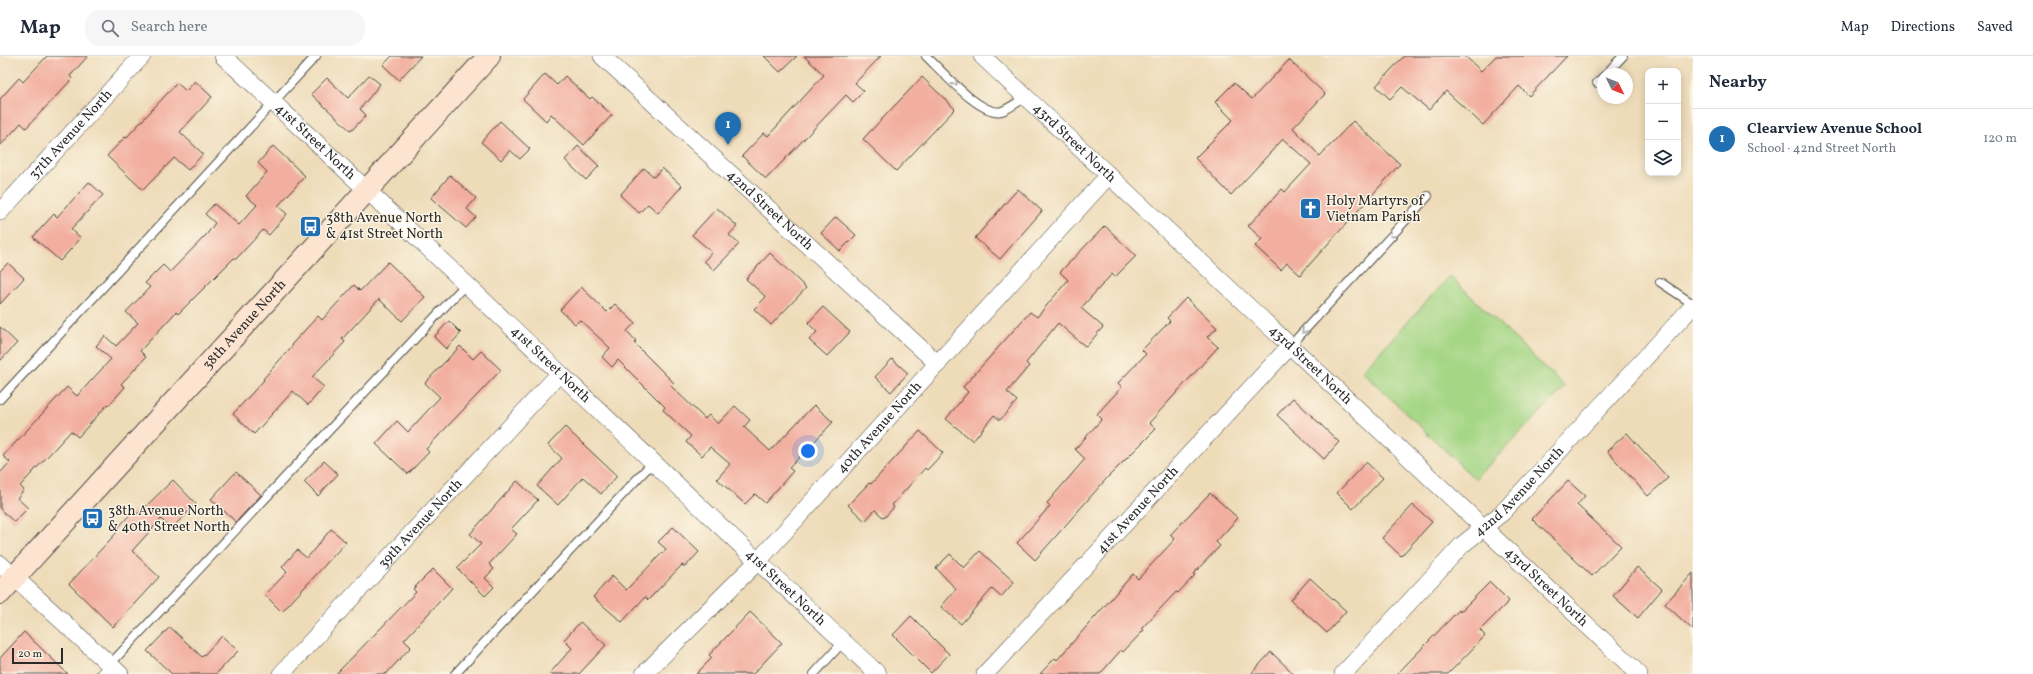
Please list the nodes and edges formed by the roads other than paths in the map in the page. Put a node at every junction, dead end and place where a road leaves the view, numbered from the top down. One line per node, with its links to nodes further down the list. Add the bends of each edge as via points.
1 (142, 56): 15 (street, 37th Avenue North)
2 (223, 56): 11 (street, 41st Street North)
3 (316, 56): 11 (lane)
4 (489, 56): 13 (main road, 38th Avenue North)
5 (602, 56): 20 (street, 42nd Street North)
6 (926, 56): 10 (lane, one-way to 10, via 986,109 1001,111)
7 (982, 56): 10 (street, 43rd Street North)
8 (1622, 56): 9 (lane)
9 (1611, 68)
10 (1026, 97): 12 (street, 43rd Street North)
11 (273, 102): 13 (street, 41st Street North); 22 (lane)
12 (1109, 175): 19 (street, 43rd Street North); 20 (street, 40th Avenue North)
13 (367, 189): 17 (street, 41st Street North); 26 (main road, 38th Avenue North)
14 (1428, 196): 19 (lane, one-way to 19)
15 (0, 212)
16 (1660, 282): 18 (lane)
17 (466, 284): 21 (street, 41st Street North); 28 (lane)
18 (1693, 305): 24 (street, 42nd Avenue North, via 1503,512)
19 (1290, 346): 24 (street, 43rd Street North); 34 (street, 41st Avenue North)
20 (938, 364): 25 (street, 40th Avenue North)
21 (560, 373): 23 (street, 41st Street North); 29 (street, 39th Avenue North)
22 (0, 399)
23 (653, 462): 25 (street, 41st Street North); 30 (lane)
24 (1483, 527): 35 (street, 42nd Avenue North, via 1462,545); 36 (street, 43rd Street North)
25 (757, 562): 27 (street, 41st Street North); 31 (street, 40th Avenue North)
26 (5, 578): 28 (street)
27 (843, 642): 32 (lane); 33 (street, 41st Street North)
28 (110, 671)
29 (281, 674)
30 (455, 674)
31 (644, 674)
32 (814, 674)
33 (878, 674)
34 (985, 674)
35 (1343, 674)
36 (1639, 674)

